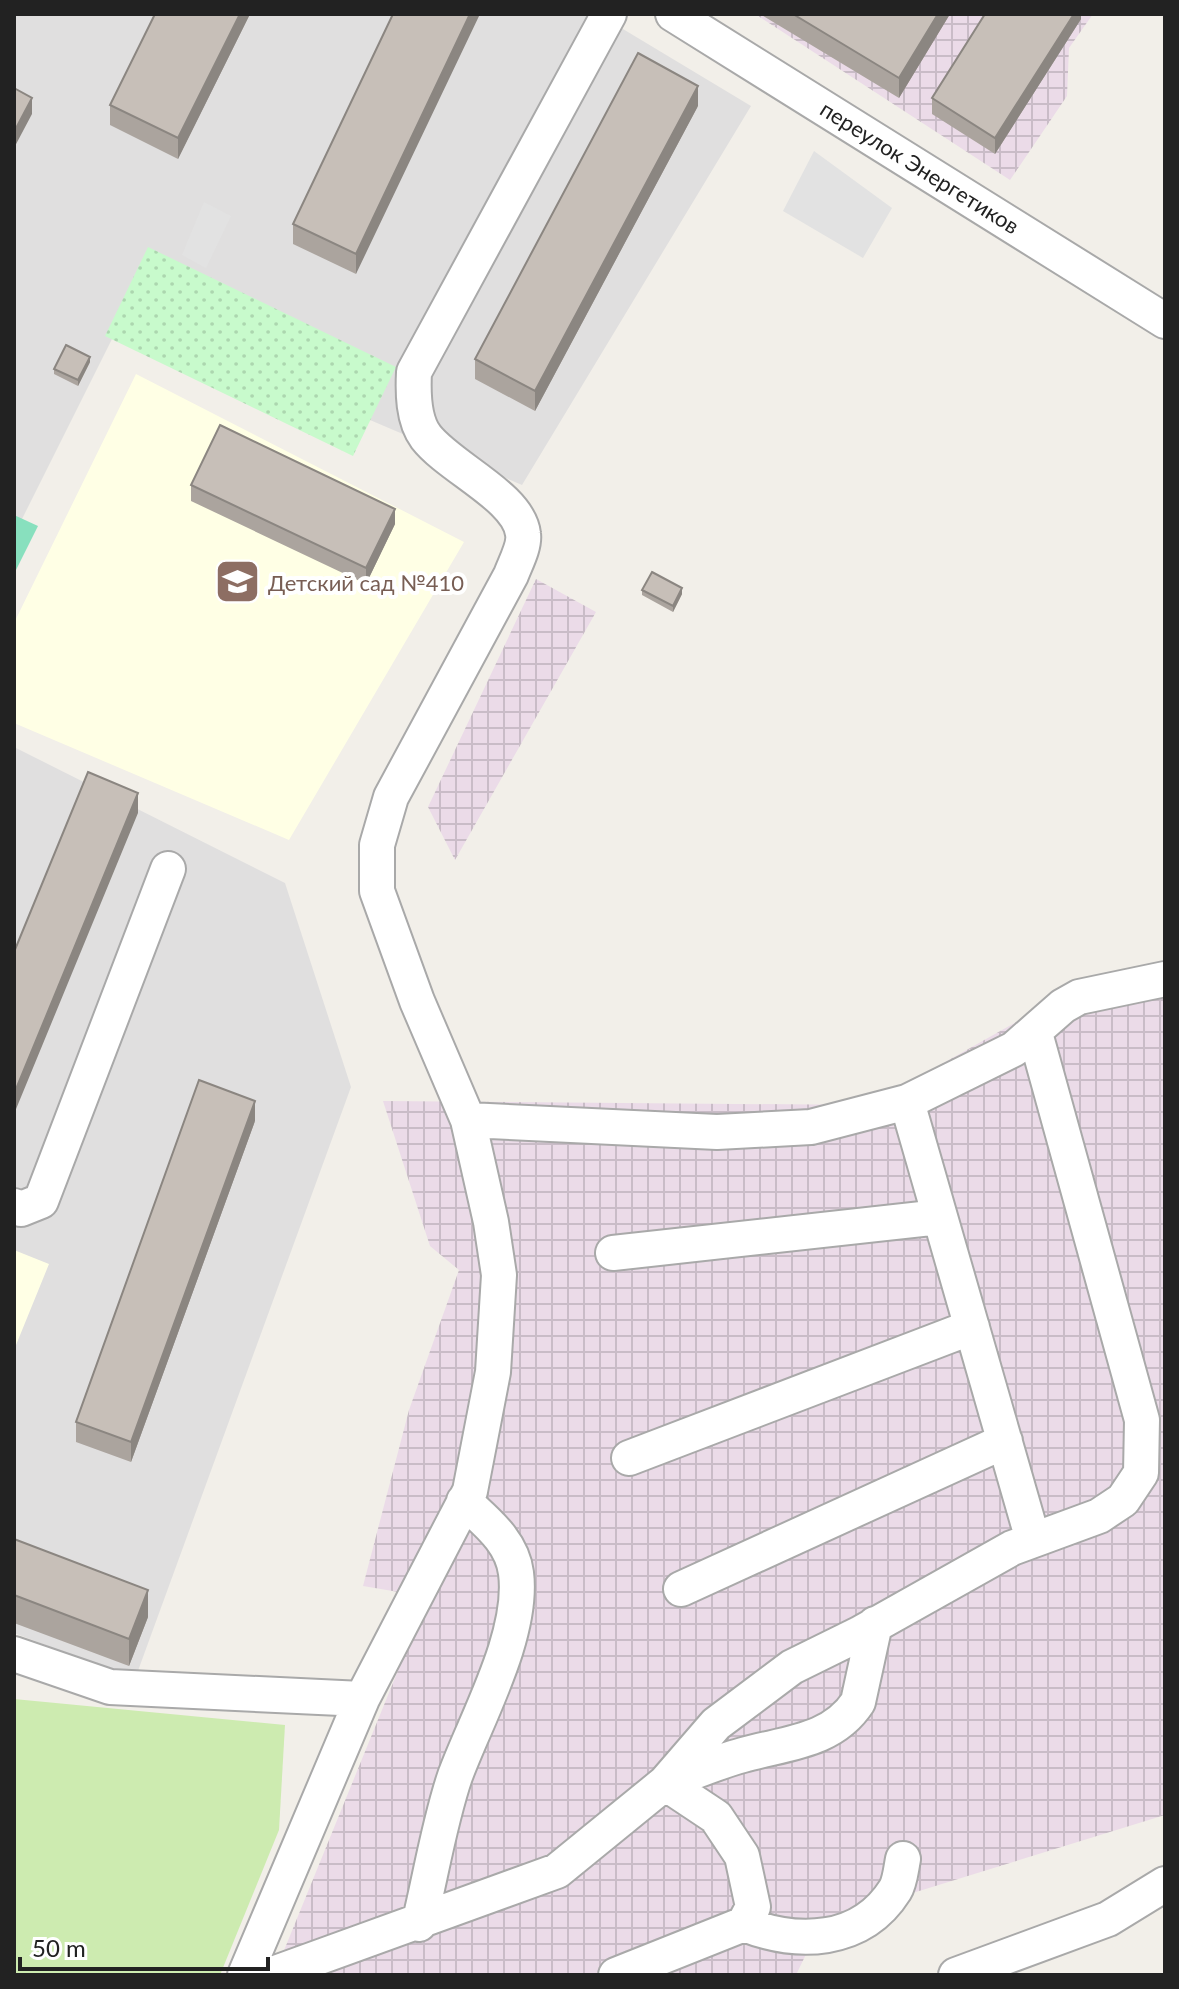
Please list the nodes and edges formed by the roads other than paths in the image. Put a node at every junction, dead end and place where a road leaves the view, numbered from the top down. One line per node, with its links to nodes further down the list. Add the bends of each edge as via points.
1 (609, 14): 8 (street, via 414,372 413,400 425,436 515,509 524,536 511,575 391,797 377,845 377,891)
2 (673, 14): 3 (street, переулок Энергетиков)
3 (1165, 321)
4 (168, 869): 9 (street, via 41,1201 21,1209)
5 (1165, 979): 6 (street, via 1079,997)
6 (1035, 1033): 7 (street, via 1014,1049); 16 (street, via 1142,1420 1144,1446 1141,1473 1123,1500 1099,1516)
7 (907, 1102): 8 (street, via 811,1127 717,1132); 10 (street)
8 (468, 1120): 15 (street, via 499,1275 493,1372)
9 (14, 1206)
10 (940, 1217): 11 (street); 12 (street)
11 (613, 1253)
12 (972, 1327): 13 (street); 14 (street)
13 (1005, 1441): 16 (street); 17 (street)
14 (629, 1458)
15 (464, 1501): 20 (street); 24 (street, via 504,1539 516,1573 514,1614 488,1699 455,1777)
16 (1033, 1540): 18 (street)
17 (681, 1589)
18 (875, 1624): 21 (street, via 792,1667 728,1714); 21 (street, via 858,1702 820,1737 740,1755)
19 (14, 1654): 20 (street, via 110,1687)
20 (362, 1699): 26 (street)
21 (665, 1783): 24 (street, via 557,1871); 25 (street, via 716,1817 742,1856 753,1907)
22 (903, 1859): 25 (street, via 896,1889 868,1918 822,1939 772,1935)
23 (1165, 1884): 29 (street, via 1108,1919)
24 (419, 1924): 27 (street)
25 (744, 1924): 28 (street)
26 (245, 1975)
27 (270, 1975)
28 (616, 1975)
29 (956, 1975)

